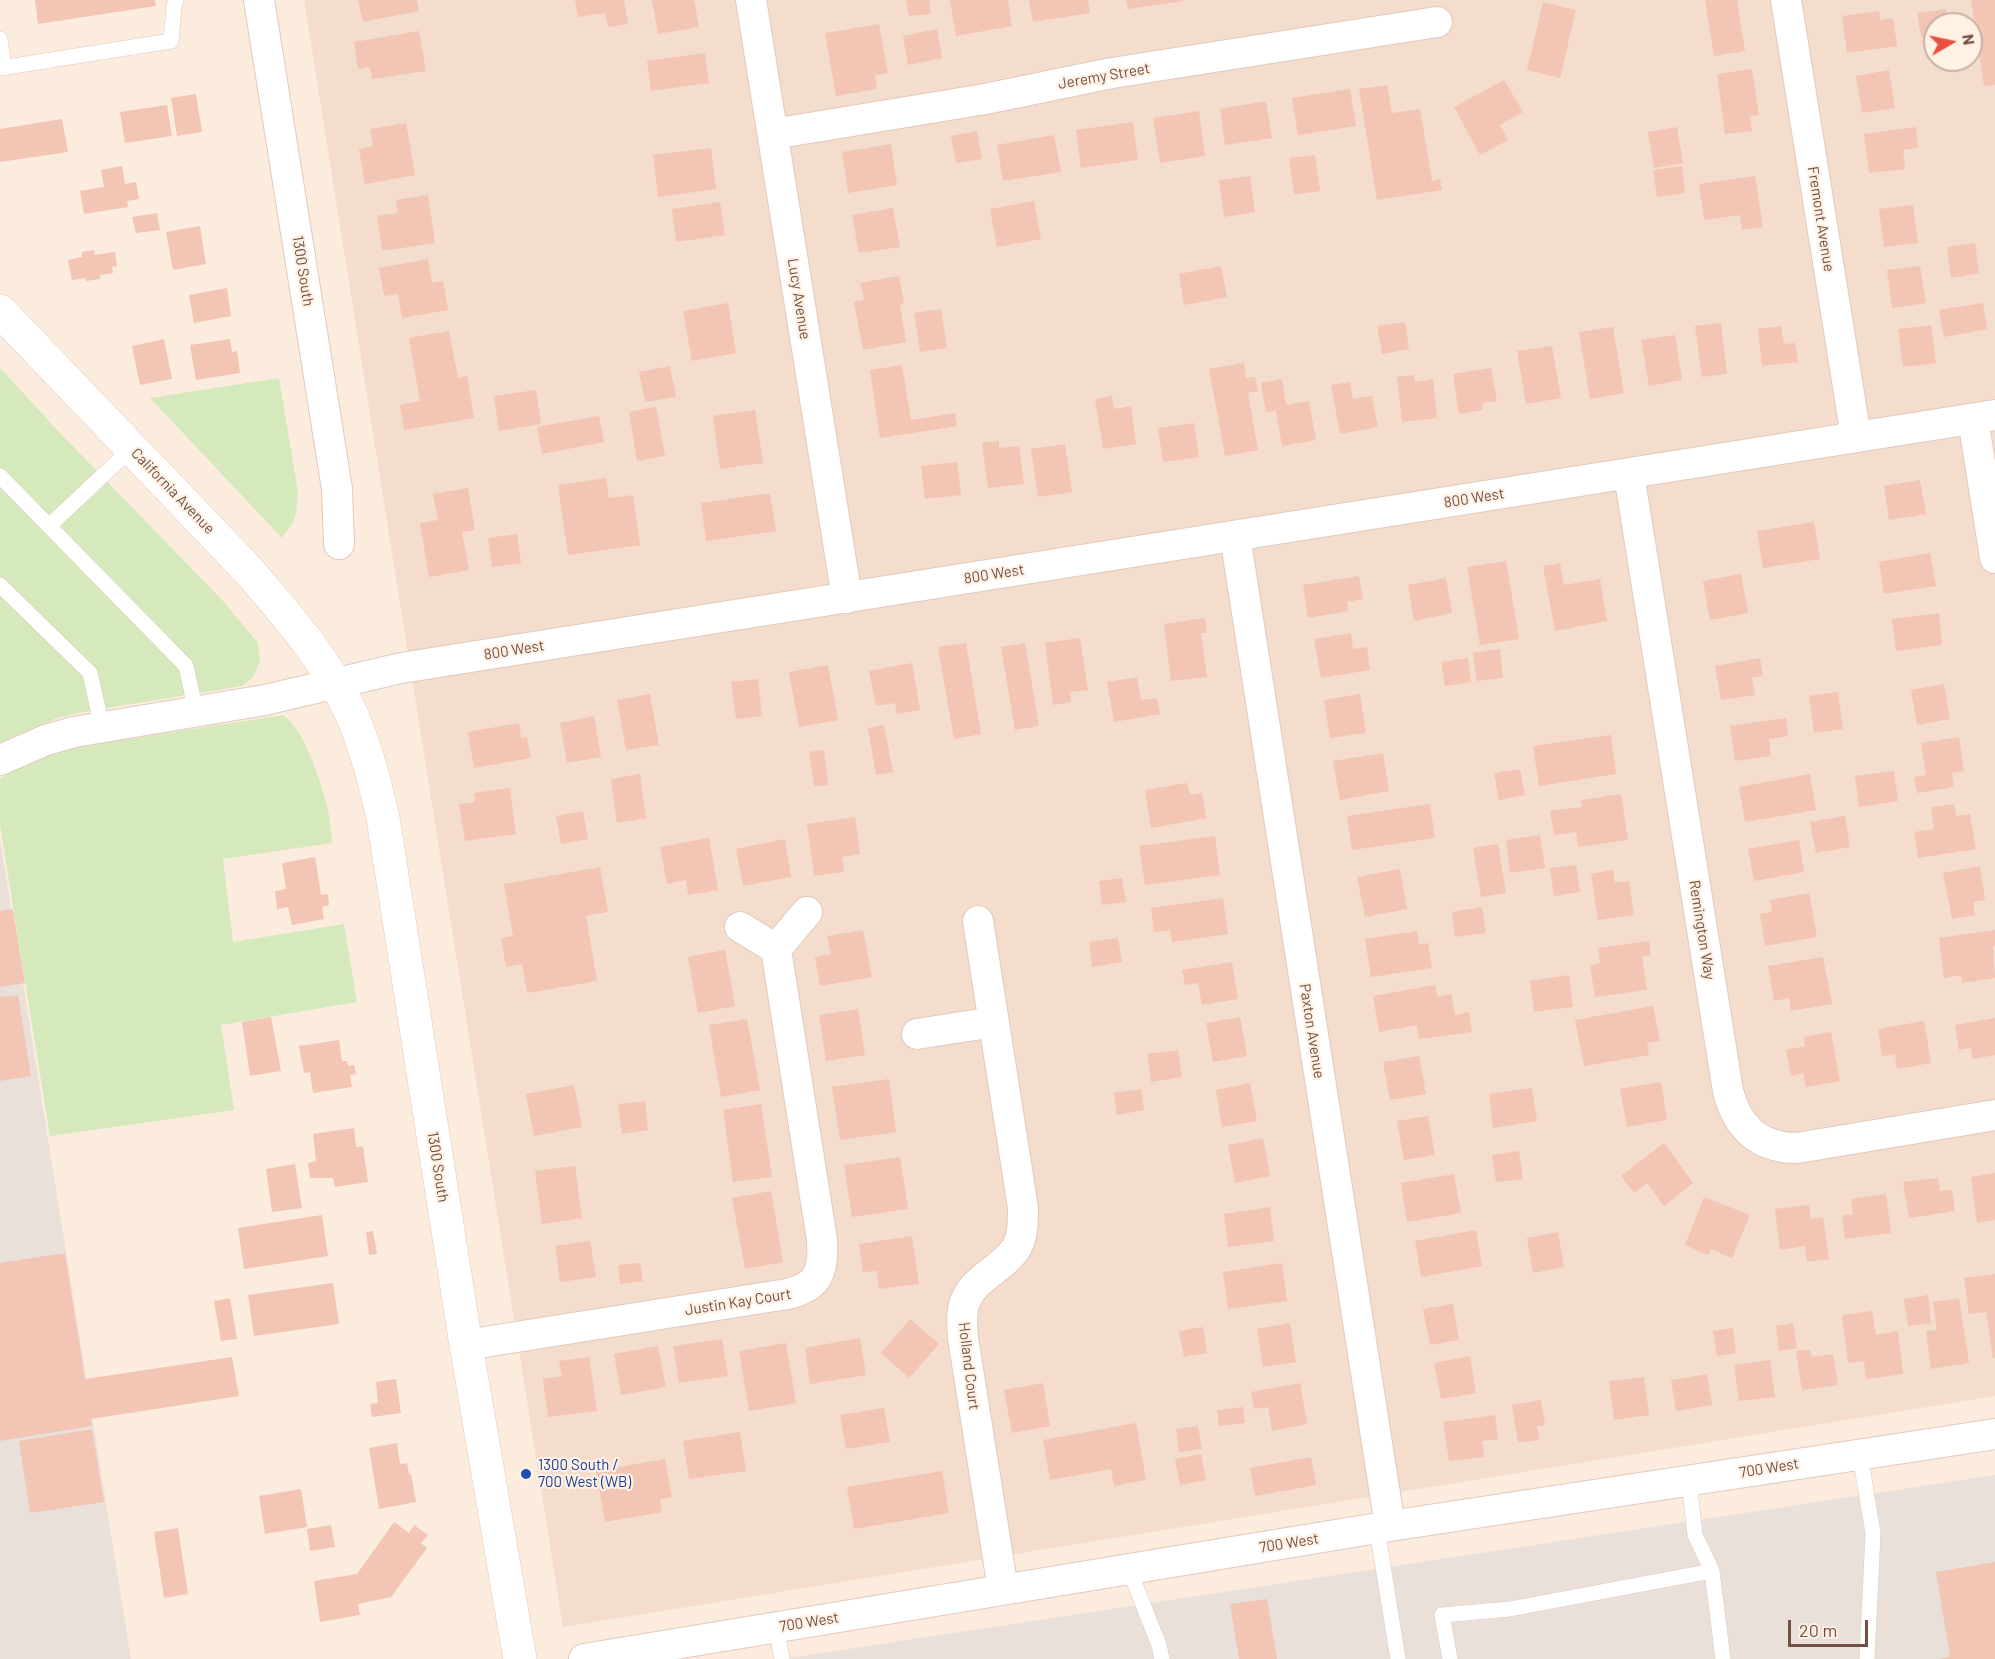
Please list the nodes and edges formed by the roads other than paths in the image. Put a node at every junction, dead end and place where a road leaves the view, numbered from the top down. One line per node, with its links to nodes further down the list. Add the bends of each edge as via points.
1 (176, 0): 7 (lane, via 171,41)
2 (259, 0): 17 (street, 1300 South, via 337,489)
3 (751, 0): 8 (street, Lucy Avenue)
4 (1786, 0): 11 (street, Fremont Avenue)
5 (1437, 21): 8 (street, Jeremy Street, via 1112,73 954,105)
6 (0, 39): 7 (lane)
7 (2, 68)
8 (773, 134): 20 (street, Lucy Avenue)
9 (0, 311): 12 (main road, California Avenue)
10 (1984, 417): 11 (street, 800 West); 18 (street)
11 (1856, 438): 13 (street, 800 West)
12 (132, 448): 15 (lane); 21 (main road, California Avenue, via 274,599)
13 (1629, 474): 16 (street, 800 West); 31 (street, Remington Way, via 1728,1090 1735,1113 1761,1140 1784,1148)
14 (0, 476): 15 (lane)
15 (49, 526): 22 (lane, via 186,666)
16 (1234, 536): 20 (street, 800 West); 36 (street, Paxton Avenue)
17 (339, 544)
18 (1995, 558)
19 (0, 585): 23 (lane, via 90,673)
20 (847, 598): 21 (street, 800 West)
21 (334, 682): 22 (street, 800 West, via 266,700); 32 (main road, 1300 South, via 359,732 382,818)
22 (196, 712): 23 (street, 800 West)
23 (102, 727): 24 (street, 800 West, via 46,740)
24 (0, 760)
25 (807, 912): 28 (street)
26 (978, 921): 29 (street, Holland Court)
27 (740, 927): 28 (street)
28 (776, 949): 32 (street, Justin Kay Court, via 822,1240 823,1256 816,1280 806,1289 787,1294)
29 (993, 1022): 30 (street); 39 (street, Holland Court, via 1023,1223 1016,1248 970,1292 962,1321)
30 (917, 1034)
31 (1995, 1115)
32 (466, 1345): 41 (main road, 1300 South)
33 (1995, 1434): 34 (street, 700 West)
34 (1860, 1455): 35 (street, 700 West); 48 (lane, via 1873,1533)
35 (1689, 1481): 36 (street, 700 West); 38 (lane, via 1695,1535)
36 (1384, 1528): 37 (street, 700 West); 45 (lane)
37 (1128, 1569): 39 (street, 700 West); 44 (lane)
38 (1712, 1571): 46 (lane, via 1510,1609 1442,1615); 47 (lane)
39 (1003, 1589): 40 (street, 700 West)
40 (776, 1627): 42 (street, 700 West); 43 (lane)
41 (520, 1659)
42 (584, 1659)
43 (782, 1659)
44 (1162, 1659)
45 (1398, 1659)
46 (1450, 1659)
47 (1718, 1659)
48 (1866, 1659)

